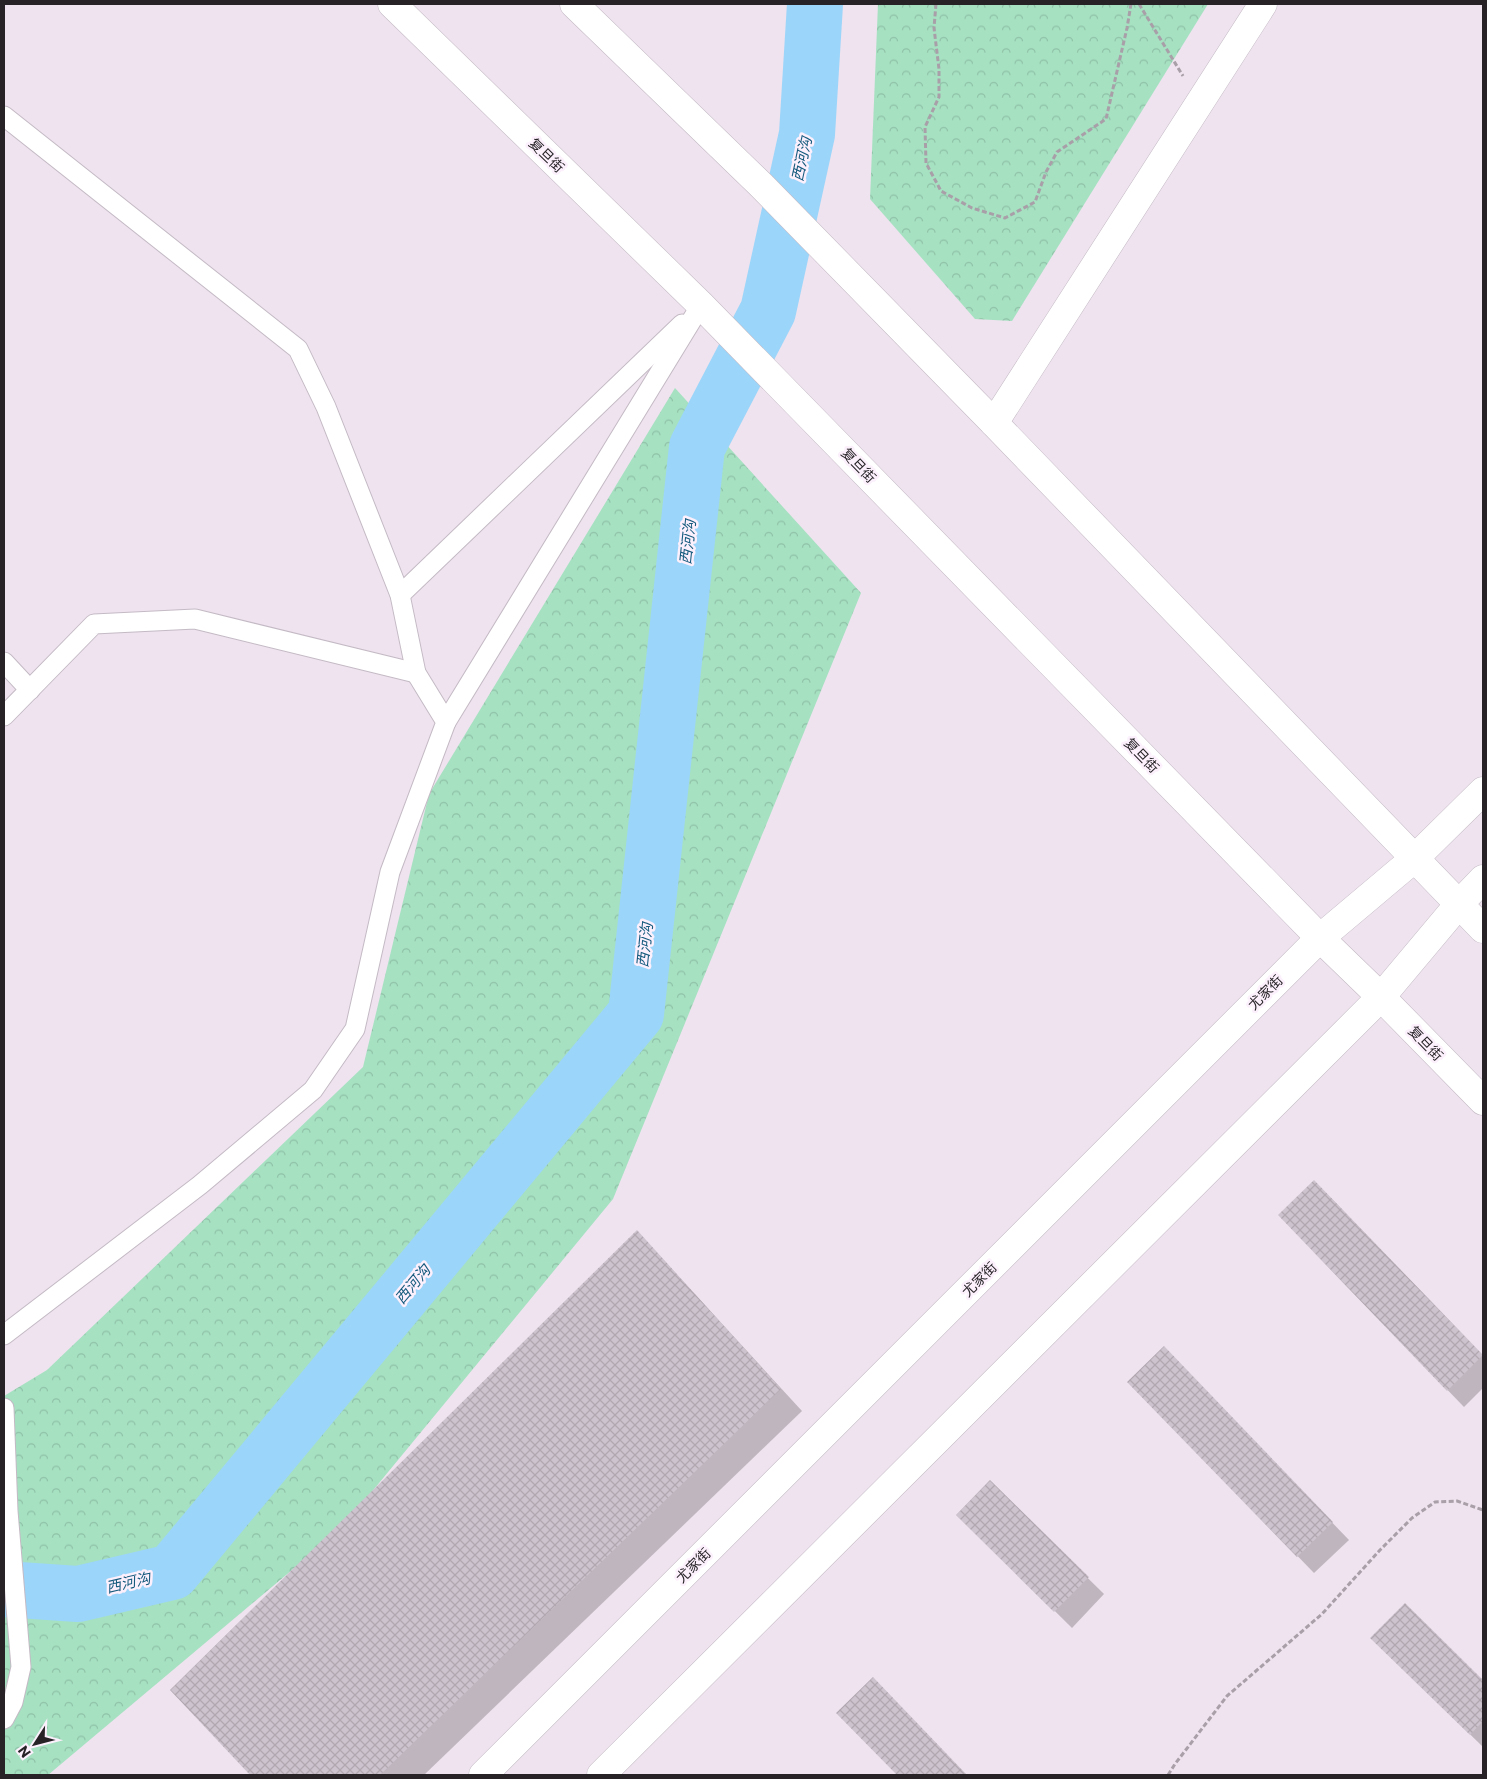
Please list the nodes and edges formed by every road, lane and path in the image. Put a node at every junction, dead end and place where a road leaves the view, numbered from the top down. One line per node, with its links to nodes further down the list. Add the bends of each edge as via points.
1 (392, 4): 9 (main road, 复旦街)
2 (574, 4): 10 (main road, via 761,185)
3 (936, 4): 4 (path, via 934,28 939,97 925,127 926,163 941,191 972,208 1005,218 1035,202 1057,152 1106,119)
4 (1131, 4)
5 (1139, 4): 7 (path)
6 (1263, 4): 7 (main road)
7 (1199, 103): 10 (main road)
8 (4, 116): 11 (lane, via 298,349 326,407)
9 (701, 305): 11 (lane); 16 (lane); 22 (main road, 复旦街)
10 (994, 423): 18 (main road)
11 (400, 596): 13 (lane)
12 (4, 662): 14 (lane)
13 (416, 673): 14 (lane, via 195,619 94,624); 16 (lane)
14 (30, 690): 15 (lane)
15 (4, 716)
16 (446, 722): 25 (lane, via 390,872 355,1030 312,1090 200,1185)
17 (1483, 791): 18 (main road, 尤家街)
18 (1415, 858): 20 (main road); 22 (main road, 尤家街)
19 (1483, 880): 20 (main road)
20 (1458, 904): 21 (main road); 23 (main road)
21 (1483, 929)
22 (1320, 938): 23 (main road, 复旦街); 29 (main road, 尤家街)
23 (1381, 996): 24 (main road, 复旦街); 30 (main road)
24 (1483, 1101)
25 (4, 1335)
26 (4, 1408): 28 (lane, via 8,1511 21,1667 13,1702)
27 (1483, 1510): 31 (path, via 1457,1501 1435,1502 1412,1518 1322,1614 1227,1696)
28 (4, 1719)
29 (483, 1775)
30 (601, 1775)
31 (1168, 1775)

